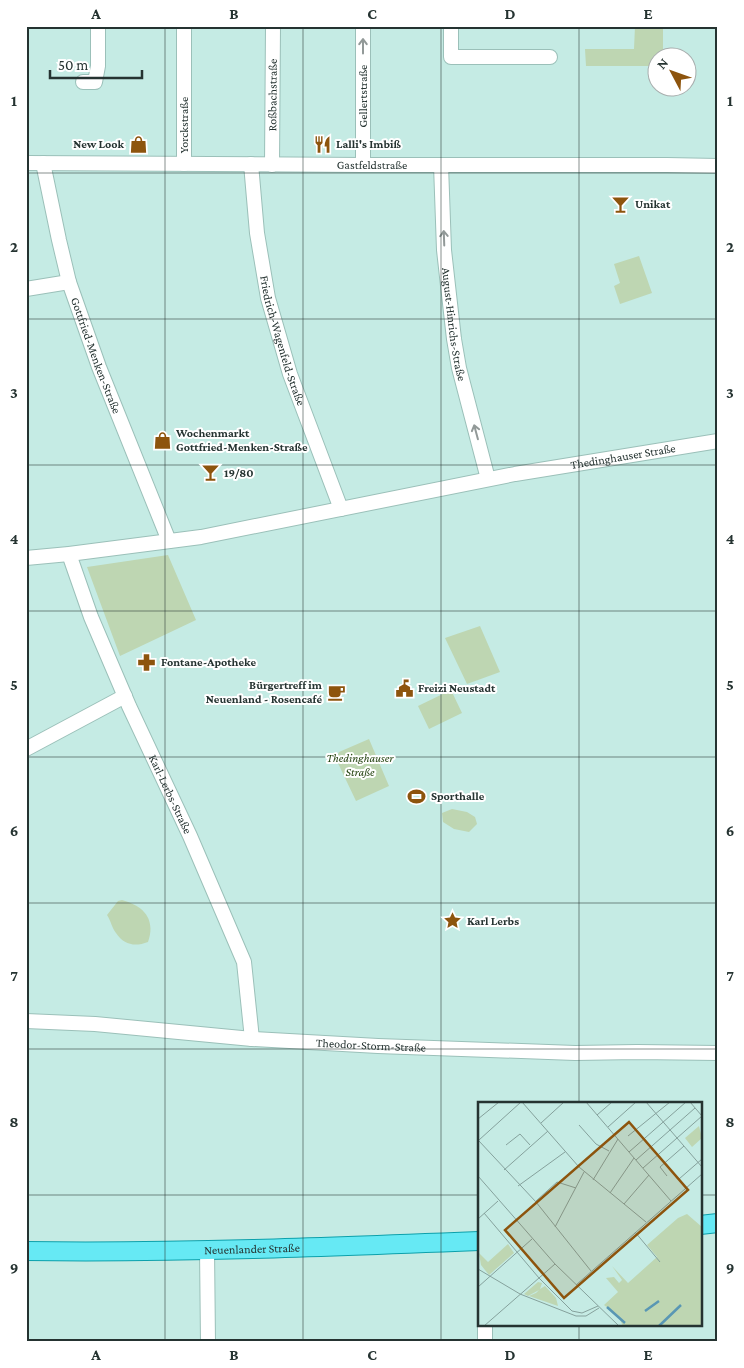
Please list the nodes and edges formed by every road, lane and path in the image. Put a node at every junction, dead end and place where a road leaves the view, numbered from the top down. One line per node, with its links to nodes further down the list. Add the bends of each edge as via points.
1 (98, 26): 7 (street, via 95,82)
2 (184, 26): 10 (street, Yorckstraße)
3 (273, 26): 12 (street, Roßbachstraße)
4 (363, 26): 13 (street, Gellertstraße, one-way to 4)
5 (451, 26): 6 (street, via 451,57)
6 (550, 57)
7 (82, 82)
8 (26, 163): 9 (street, Gastfeldstraße)
9 (43, 163): 10 (street, Gastfeldstraße); 16 (street, Gottfried-Menken-Straße)
10 (184, 164): 11 (street, Gastfeldstraße)
11 (251, 164): 12 (street, Gastfeldstraße); 20 (street, Friedrich-Wagenfeld-Straße, via 257,233 268,298 290,374)
12 (272, 165): 13 (street, Gastfeldstraße)
13 (363, 165): 14 (street, Gastfeldstraße)
14 (441, 165): 15 (street, Gastfeldstraße); 19 (street, August-Hinrichs-Straße, one-way to 14, via 454,339 444,250)
15 (718, 166)
16 (69, 282): 17 (street); 21 (street, Gottfried-Menken-Straße)
17 (26, 289)
18 (718, 441): 19 (street, Thedinghauser Straße)
19 (488, 479): 20 (street, Thedinghauser Straße)
20 (341, 510): 21 (street, Thedinghauser Straße)
21 (169, 541): 22 (street, Thedinghauser Straße)
22 (69, 554): 23 (street, Thedinghauser Straße); 24 (street, Karl-Lerbs-Straße, via 91,617)
23 (26, 558)
24 (125, 696): 25 (street); 27 (street, Karl-Lerbs-Straße, via 244,962)
25 (26, 750)
26 (26, 1022): 27 (street, Theodor-Storm-Straße, via 95,1024)
27 (252, 1039): 28 (street, Theodor-Storm-Straße, via 565,1053)
28 (718, 1053)
29 (718, 1223): 30 (main road)
30 (702, 1225)
31 (478, 1241): 32 (main road, Neuenlander Straße)
32 (207, 1249): 33 (main road, Neuenlander Straße); 35 (street)
33 (26, 1251)
34 (485, 1326): 36 (street)
35 (208, 1342)
36 (485, 1342)

